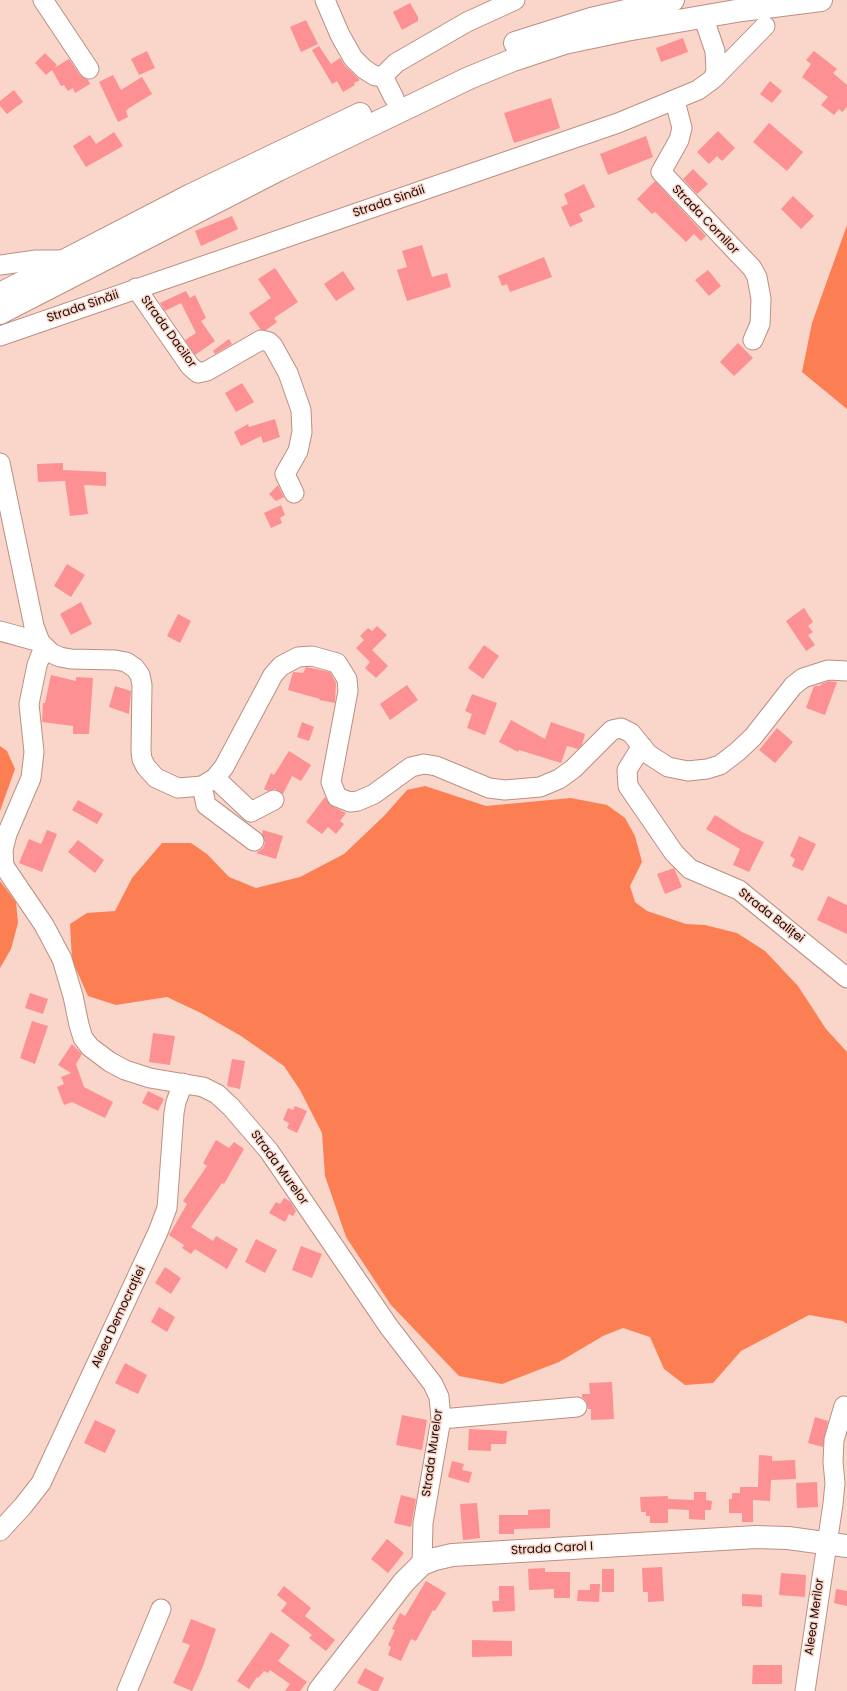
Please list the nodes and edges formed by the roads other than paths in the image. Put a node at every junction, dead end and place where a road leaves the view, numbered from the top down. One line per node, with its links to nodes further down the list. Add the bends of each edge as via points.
1 (43, 0): 10 (street)
2 (325, 0): 11 (street, via 353,58 364,70 375,76)
3 (515, 0): 11 (street, via 467,22 388,69)
4 (633, 0): 8 (main road)
5 (673, 0): 8 (main road)
6 (821, 0): 7 (main road)
7 (703, 16): 12 (street, via 717,62); 19 (main road, via 588,37 513,60 470,78 278,170)
8 (591, 19): 13 (main road, via 509,46)
9 (765, 26): 12 (street, Strada Sinăii)
10 (89, 69)
11 (383, 76): 13 (street)
12 (713, 79): 14 (street, Strada Sinăii, via 705,86)
13 (394, 98): 15 (main road, via 197,192)
14 (675, 101): 17 (street, Strada Sinăii, via 618,123); 21 (street, Strada Cornilor, via 682,128 679,140 661,172 752,268 757,277 761,299 760,324)
15 (66, 260): 16 (street); 18 (main road)
16 (0, 265)
17 (136, 288): 20 (street, Strada Sinăii); 23 (street, Strada Dacilor, via 190,366 198,373 207,371 261,340 273,346 288,373 301,410 302,432 298,452 285,474)
18 (0, 294)
19 (0, 312)
20 (0, 336)
21 (753, 340)
22 (0, 463): 25 (street, via 34,626)
23 (294, 493)
24 (0, 632): 25 (street)
25 (42, 645): 28 (street, via 60,657 114,660 126,662 134,668 140,675 142,685 140,750 146,767 156,778 178,788); 32 (street, Strada Murelor, via 29,704 34,752 31,778 7,834 3,850 4,866 44,925 62,959 74,996 83,1038 90,1048 125,1070 150,1078)
26 (847, 671): 27 (street, via 828,670 803,678 793,686 753,737 720,765 688,771 668,767 658,762)
27 (642, 746): 28 (street, via 626,729 612,730 573,769 534,788 489,788 436,766 424,764 411,767 365,798 350,802 337,797 331,782 348,692 347,679 337,663 312,656 290,660 273,675 224,767); 31 (street, Strada Baliței, via 627,770 628,786 674,853 690,869 740,890)
28 (209, 782): 29 (street, via 251,812); 30 (street, via 206,805)
29 (274, 800)
30 (254, 841)
31 (847, 978)
32 (183, 1082): 35 (street, Strada Murelor, via 217,1094 250,1127 269,1151 389,1327 433,1384 440,1397); 36 (street, Aleea Democrației, via 174,1113 168,1202 158,1232 41,1483)
33 (844, 1406): 37 (street, Aleea Merilor, via 834,1440 835,1483)
34 (577, 1407): 35 (street)
35 (441, 1419): 39 (street, Strada Murelor, via 423,1523)
36 (0, 1531)
37 (826, 1542): 38 (main road, Strada Carol I); 39 (main road, Strada Carol I, via 788,1538 748,1538 452,1555); 43 (street, Aleea Merilor)
38 (847, 1546)
39 (422, 1564): 42 (main road, Strada Carol I, via 404,1582)
40 (161, 1609): 41 (street)
41 (127, 1691)
42 (319, 1691)
43 (805, 1691)

